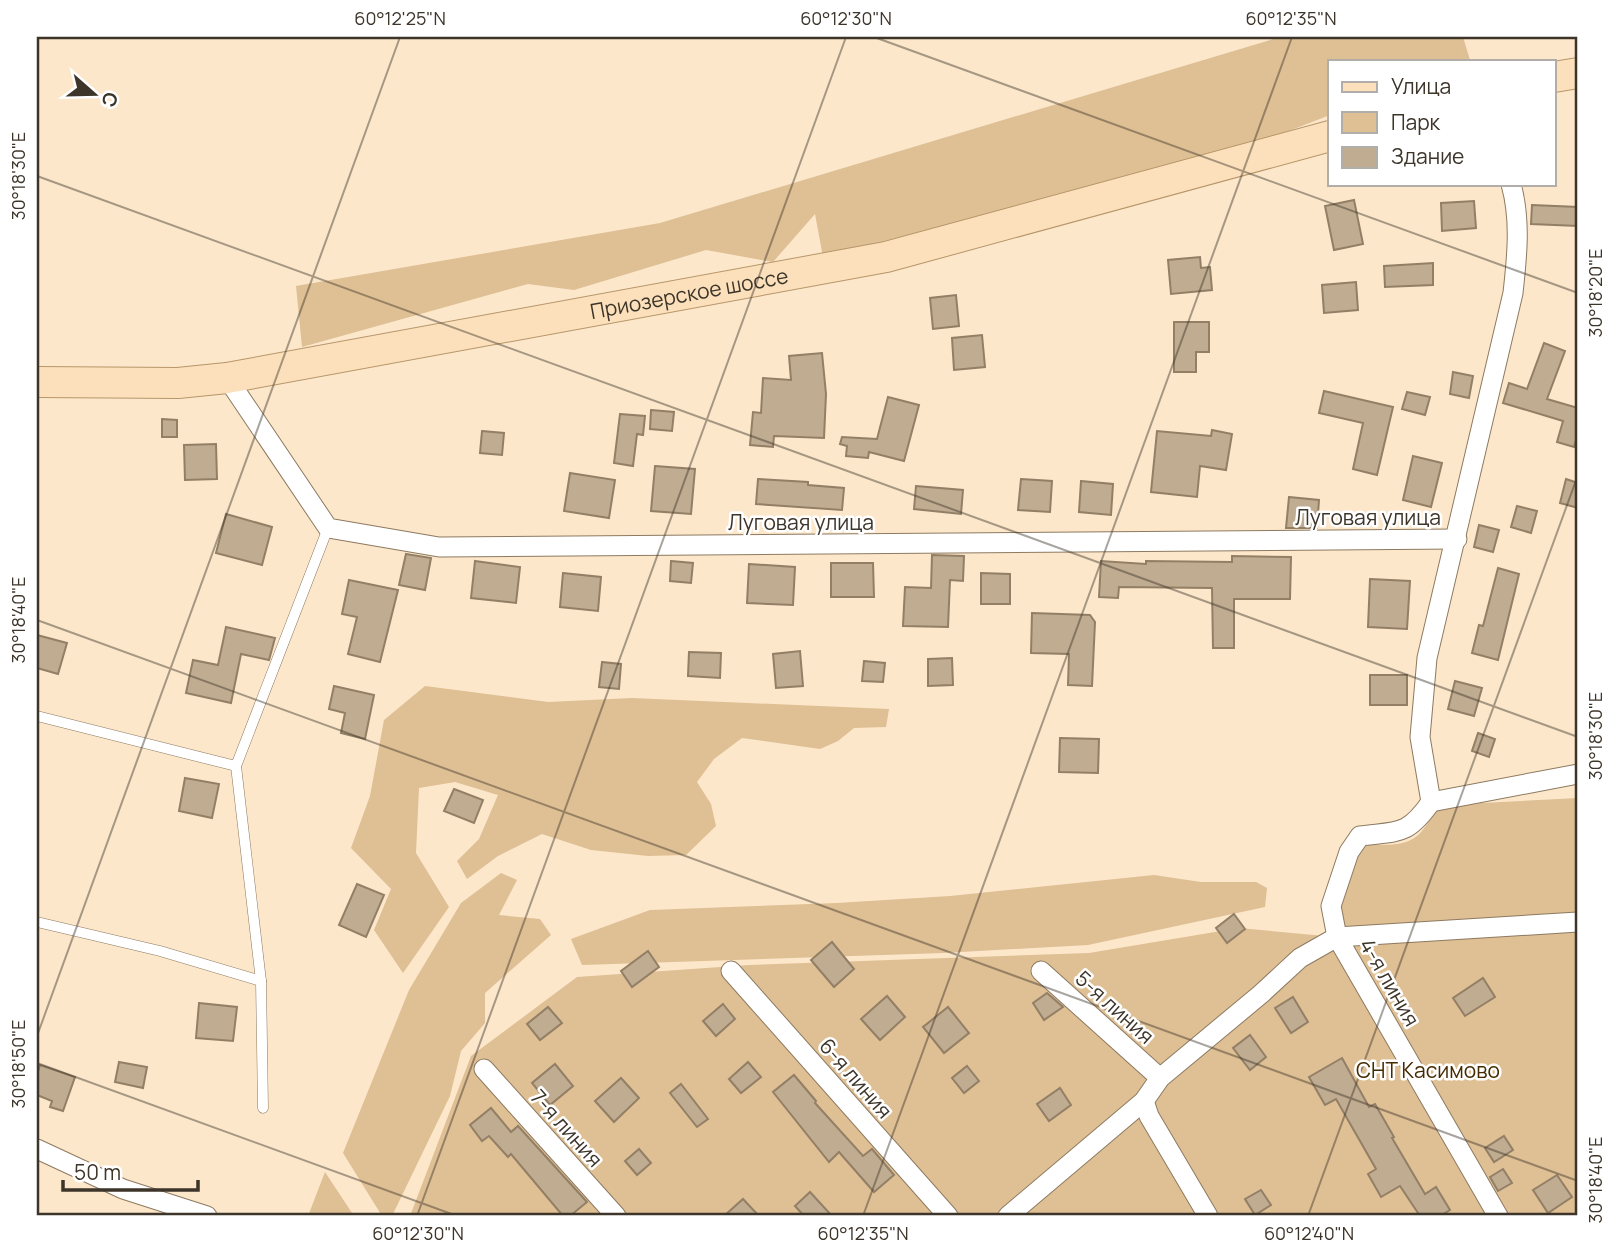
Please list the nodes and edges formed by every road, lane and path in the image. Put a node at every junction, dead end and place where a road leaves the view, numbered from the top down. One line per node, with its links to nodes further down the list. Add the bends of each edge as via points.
1 (1578, 73): 2 (main road)
2 (1556, 77)
3 (1328, 137): 5 (main road, Приозерское шоссе, via 886,257)
4 (1512, 186): 8 (street, Луговая улица, via 1517,255 1513,293)
5 (226, 378): 6 (main road, Приозерское шоссе, via 178,383); 7 (street)
6 (37, 382)
7 (328, 528): 8 (street, Луговая улица, via 439,547); 10 (lane)
8 (1457, 540): 12 (street, Луговая улица, via 1427,658 1420,737)
9 (37, 716): 10 (lane)
10 (236, 766): 18 (lane)
11 (1578, 774): 12 (street)
12 (1431, 802): 15 (street, 4-я линия, via 1416,822 1401,831 1360,836 1349,852 1331,906)
13 (37, 922): 18 (lane)
14 (1578, 922): 15 (street)
15 (1337, 937): 20 (street, via 1300,958); 29 (street, 4-я линия)
16 (730, 971): 26 (street, 6-я линия)
17 (1041, 971): 20 (street, 5-я линия)
18 (261, 981): 22 (lane)
19 (484, 1069): 25 (street, 7-я линия)
20 (1160, 1078): 21 (street)
21 (1144, 1101): 27 (street); 28 (street)
22 (263, 1108)
23 (37, 1149): 24 (street, via 123,1189)
24 (207, 1216)
25 (616, 1216)
26 (948, 1216)
27 (1008, 1216)
28 (1208, 1216)
29 (1498, 1216)

